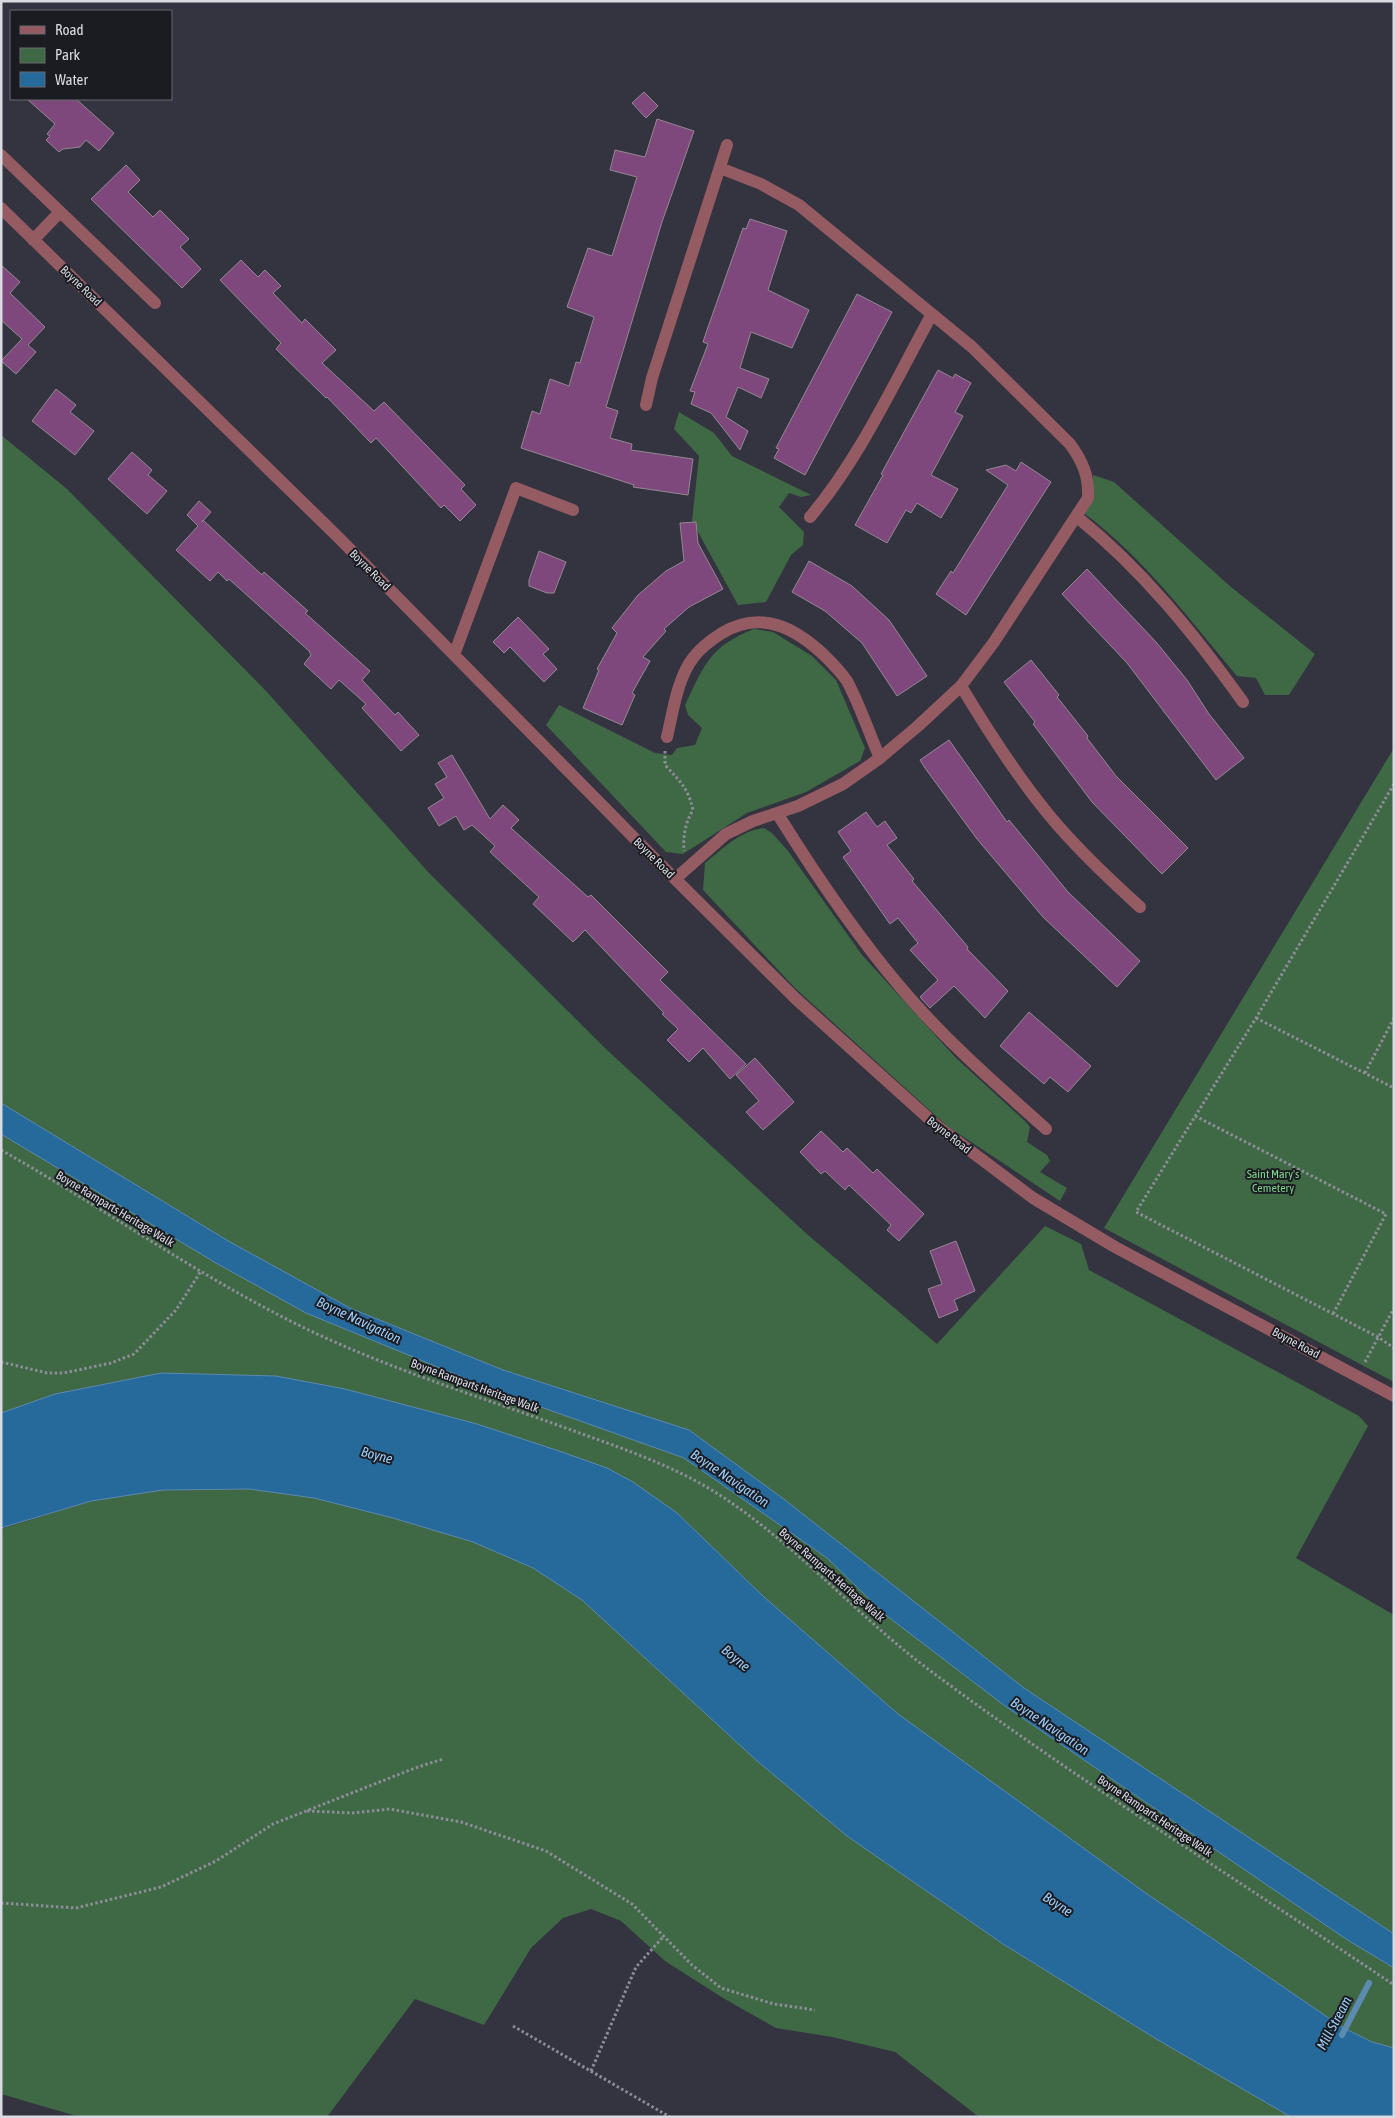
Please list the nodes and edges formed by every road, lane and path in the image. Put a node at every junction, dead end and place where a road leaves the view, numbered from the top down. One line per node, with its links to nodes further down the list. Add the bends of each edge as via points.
1 (728, 145): 3 (street)
2 (1, 156): 5 (street)
3 (720, 168): 8 (street, via 762,184 799,205); 9 (street)
4 (1, 208): 6 (street, Boyne Road)
5 (60, 212): 6 (street); 7 (street)
6 (33, 240): 13 (street, Boyne Road, via 338,537)
7 (155, 303)
8 (932, 314): 11 (street, via 972,347 1070,444 1082,461 1088,481 1088,498); 12 (street, via 854,454)
9 (646, 405)
10 (574, 510): 13 (street, via 516,488)
11 (1077, 516): 14 (street); 15 (street, via 1128,562 1172,610)
12 (810, 517)
13 (454, 655): 21 (street, Boyne Road)
14 (961, 686): 17 (street); 22 (street, via 1011,766 1050,816 1085,855)
15 (1243, 702)
16 (667, 737): 17 (street, via 682,680 692,658 708,642 728,630 748,622 767,622 790,630 812,644 846,680); 20 (path, via 665,765 683,783 693,810 687,819 683,837)
17 (880, 758): 19 (street, via 843,784)
18 (1394, 784): 23 (path)
19 (777, 813): 20 (street, via 726,834); 28 (street, via 824,887 903,990 952,1042)
20 (688, 866): 21 (street)
21 (675, 878): 36 (street, Boyne Road, via 796,999 873,1070 944,1132 1033,1198 1115,1247)
22 (1140, 907)
23 (1256, 1018): 25 (path); 27 (path)
24 (1394, 1018): 25 (path)
25 (1365, 1073): 26 (path)
26 (1394, 1088)
27 (1195, 1116): 32 (path, via 1386,1214); 32 (path, via 1136,1212)
28 (1046, 1129)
29 (1, 1150): 30 (path, Boyne Ramparts Heritage Walk)
30 (201, 1271): 35 (path, via 176,1310 134,1354 64,1373 47,1373); 42 (path, Boyne Ramparts Heritage Walk, via 330,1340 429,1380 633,1452 711,1490 745,1512 926,1667 1012,1731)
31 (1394, 1308): 33 (path)
32 (1333, 1314): 33 (path)
33 (1378, 1337): 34 (path); 36 (path)
34 (1394, 1348)
35 (1, 1362)
36 (1357, 1376): 37 (street, Boyne Road)
37 (1394, 1396)
38 (443, 1759): 39 (path)
39 (307, 1811): 40 (path, via 273,1824 216,1861 162,1887 76,1908); 41 (path, via 353,1813 390,1809 461,1822 546,1851 632,1904)
40 (1, 1903)
41 (663, 1937): 43 (path, via 721,1988 774,2004); 45 (path, via 636,1967)
42 (1394, 1985)
43 (815, 2010)
44 (514, 2026): 45 (path)
45 (591, 2071): 46 (path)
46 (670, 2117)

